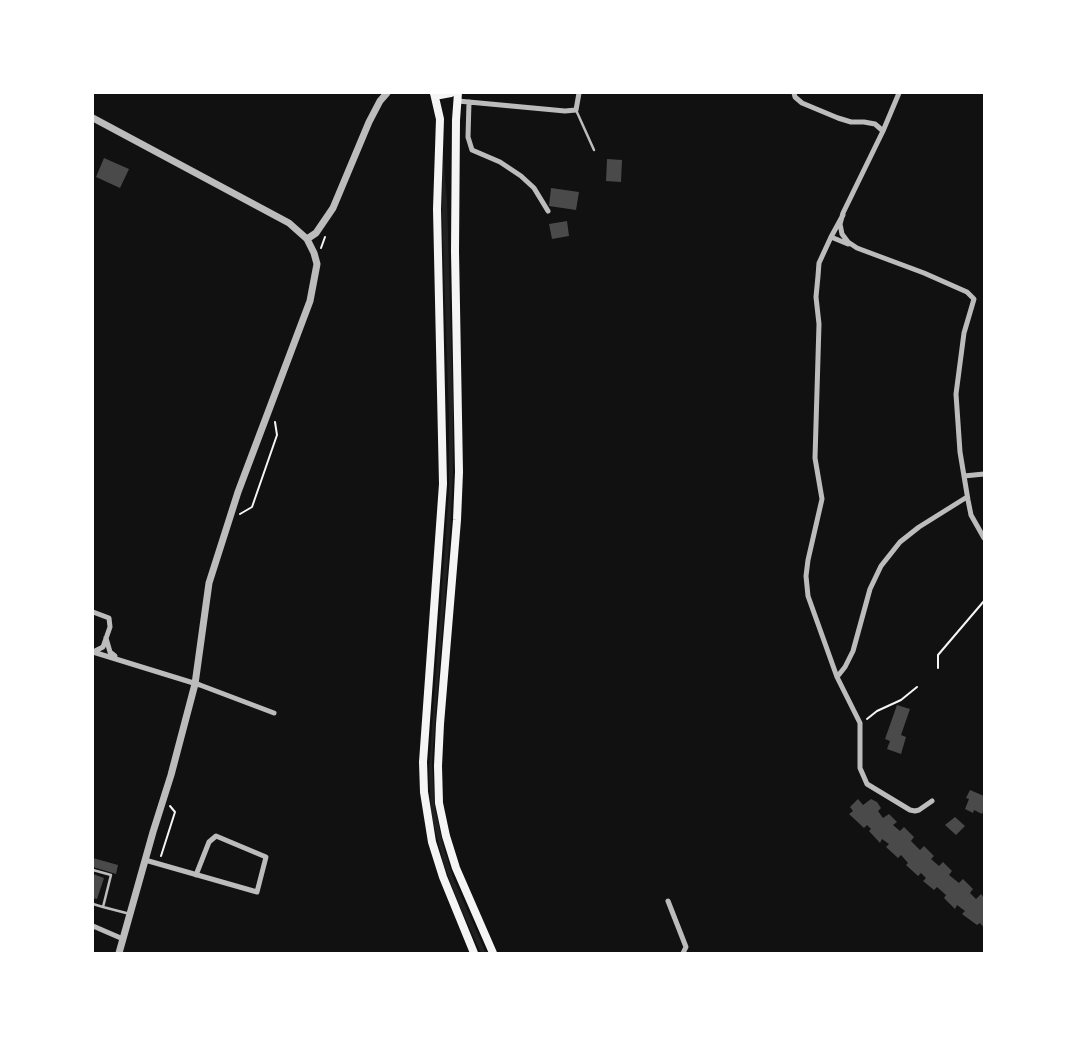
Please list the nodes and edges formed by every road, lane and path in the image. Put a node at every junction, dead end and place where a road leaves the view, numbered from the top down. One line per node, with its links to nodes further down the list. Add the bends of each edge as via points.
1 (434, 93): 2 (main road); 50 (main road, via 440,119 437,209 443,484 422,762 426,814 439,866)
2 (451, 93)
3 (579, 93): 9 (street)
4 (794, 93): 11 (street, via 802,103 851,122 875,124)
5 (899, 93): 11 (street)
6 (384, 95): 17 (street, via 333,208)
7 (458, 97): 8 (street); 51 (main road, via 459,472 440,724 439,803 456,868)
8 (469, 102): 9 (street); 13 (street, via 471,150 521,176)
9 (576, 110): 12 (lane)
10 (93, 118): 17 (street, via 289,223)
11 (883, 131): 14 (street)
12 (594, 150)
13 (548, 211)
14 (843, 215): 16 (street); 18 (street, via 842,234)
15 (326, 236): 19 (path)
16 (831, 237): 18 (street); 32 (street, via 819,263 816,297 815,458 822,499 807,576 808,596)
17 (307, 239): 33 (street, via 317,264 310,301 209,583)
18 (857, 248): 22 (street, via 967,292 974,299 956,394)
19 (319, 253)
20 (274, 416): 24 (path, via 277,435 252,507)
21 (984, 474): 22 (street)
22 (964, 476): 23 (street)
23 (967, 496): 25 (street); 32 (street, via 900,542 881,566 853,651)
24 (236, 517)
25 (984, 538)
26 (984, 601): 31 (path, via 938,655)
27 (93, 612): 28 (street, via 109,618)
28 (106, 638): 29 (street, via 103,647); 30 (street)
29 (93, 652): 30 (street)
30 (117, 659): 33 (street)
31 (937, 667)
32 (837, 677): 36 (street)
33 (195, 684): 35 (street); 39 (street)
34 (918, 687): 36 (path)
35 (274, 713)
36 (860, 723): 37 (street, via 860,768 867,784 915,811)
37 (932, 801)
38 (168, 803): 40 (path, via 175,812)
39 (145, 860): 40 (street); 46 (street)
40 (159, 864): 42 (street)
41 (93, 870): 45 (lane, via 111,876)
42 (196, 875): 42 (street, via 257,892 266,857 216,835)
43 (668, 901): 52 (street, via 686,947)
44 (93, 904): 45 (lane)
45 (103, 906): 46 (lane)
46 (130, 914): 48 (street)
47 (93, 926): 48 (street)
48 (123, 939): 49 (street)
49 (119, 953)
50 (474, 953)
51 (493, 953)
52 (683, 953)

